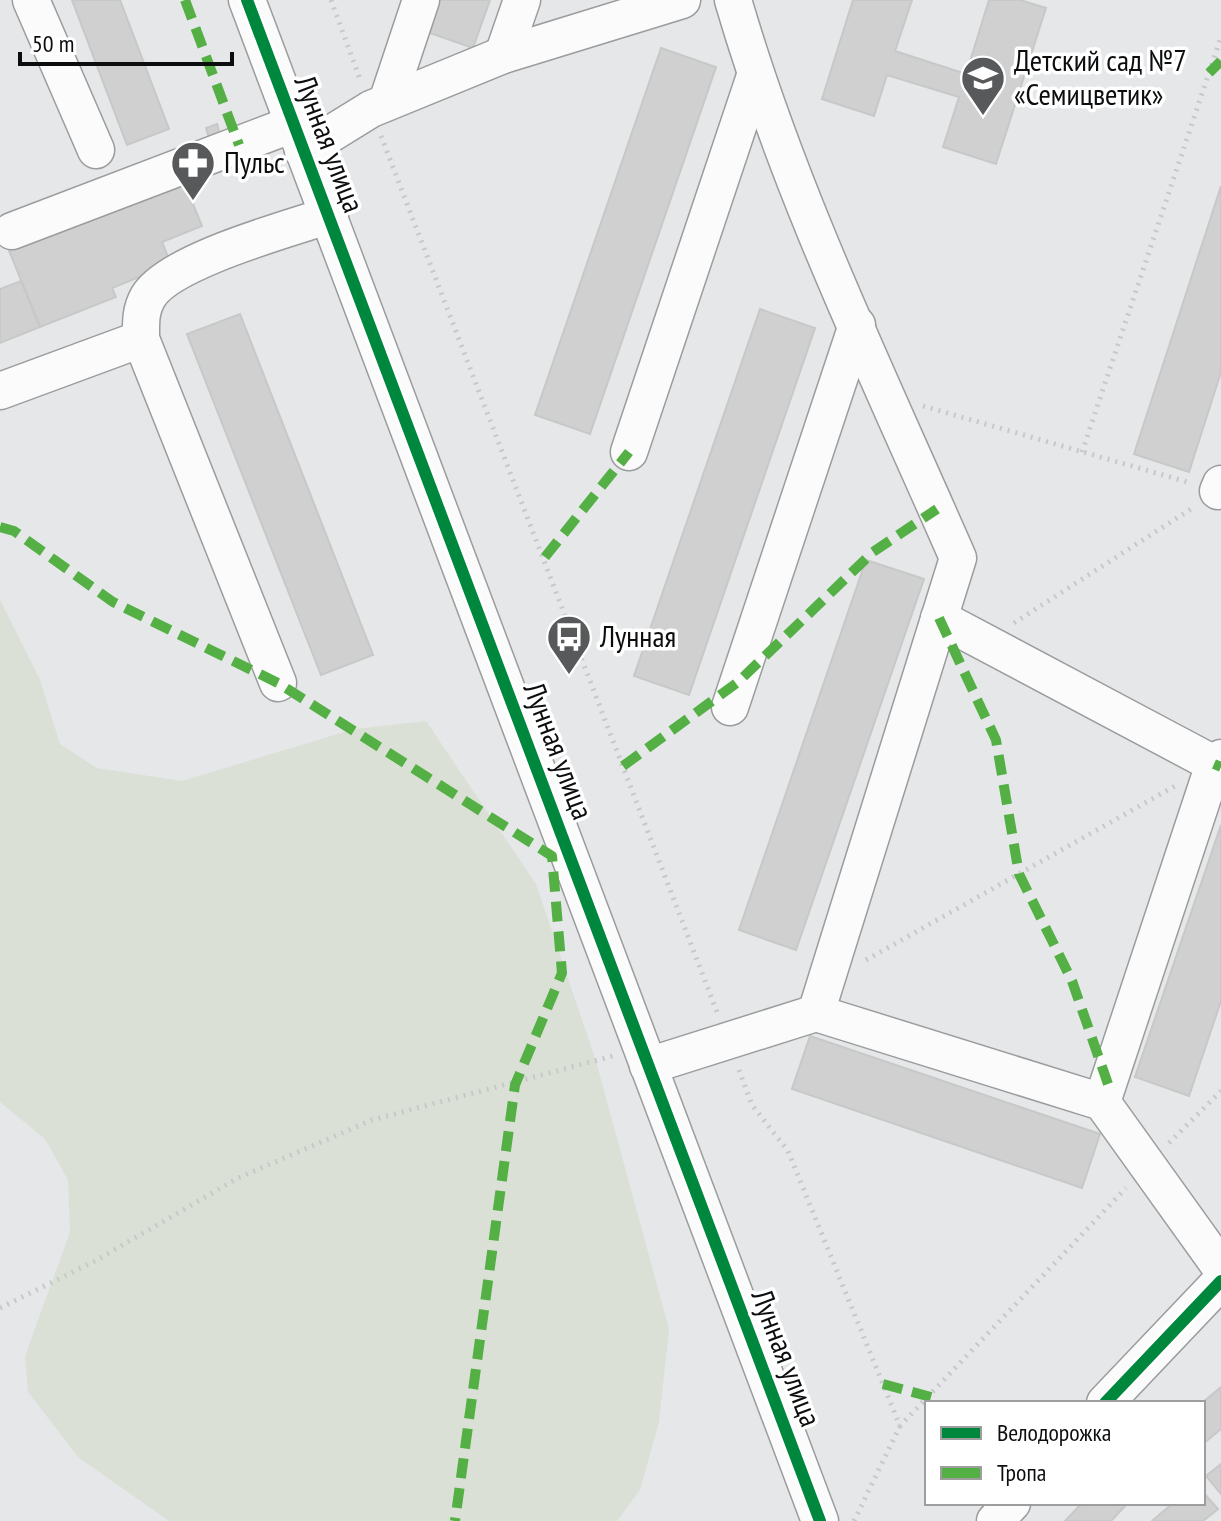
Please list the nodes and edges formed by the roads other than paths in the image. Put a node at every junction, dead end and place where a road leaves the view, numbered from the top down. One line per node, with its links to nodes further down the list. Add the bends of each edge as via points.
1 (31, 0): 11 (street)
2 (247, 0): 10 (street, Лунная улица)
3 (421, 0): 9 (street)
4 (522, 0): 7 (street)
5 (682, 0): 7 (street)
6 (733, 0): 8 (street)
7 (503, 55): 9 (street)
8 (755, 76): 14 (street); 17 (street)
9 (379, 106): 10 (street)
10 (298, 138): 12 (street, Лунная улица); 13 (street)
11 (96, 150)
12 (330, 215): 15 (street, via 165,278 140,314); 23 (street, Лунная улица)
13 (12, 231)
14 (857, 325): 18 (street, via 958,558); 20 (street)
15 (141, 339): 16 (street); 19 (street)
16 (0, 391)
17 (629, 452)
18 (939, 618): 21 (street); 22 (street)
19 (278, 683)
20 (730, 707)
21 (1218, 761): 24 (street)
22 (820, 998): 23 (street, via 728,1040); 24 (street)
23 (644, 1057): 29 (street, Лунная улица)
24 (1102, 1102): 25 (street)
25 (1221, 1268)
26 (1221, 1281): 27 (street)
27 (1107, 1401)
28 (1010, 1505): 30 (street)
29 (820, 1521)
30 (995, 1521)

